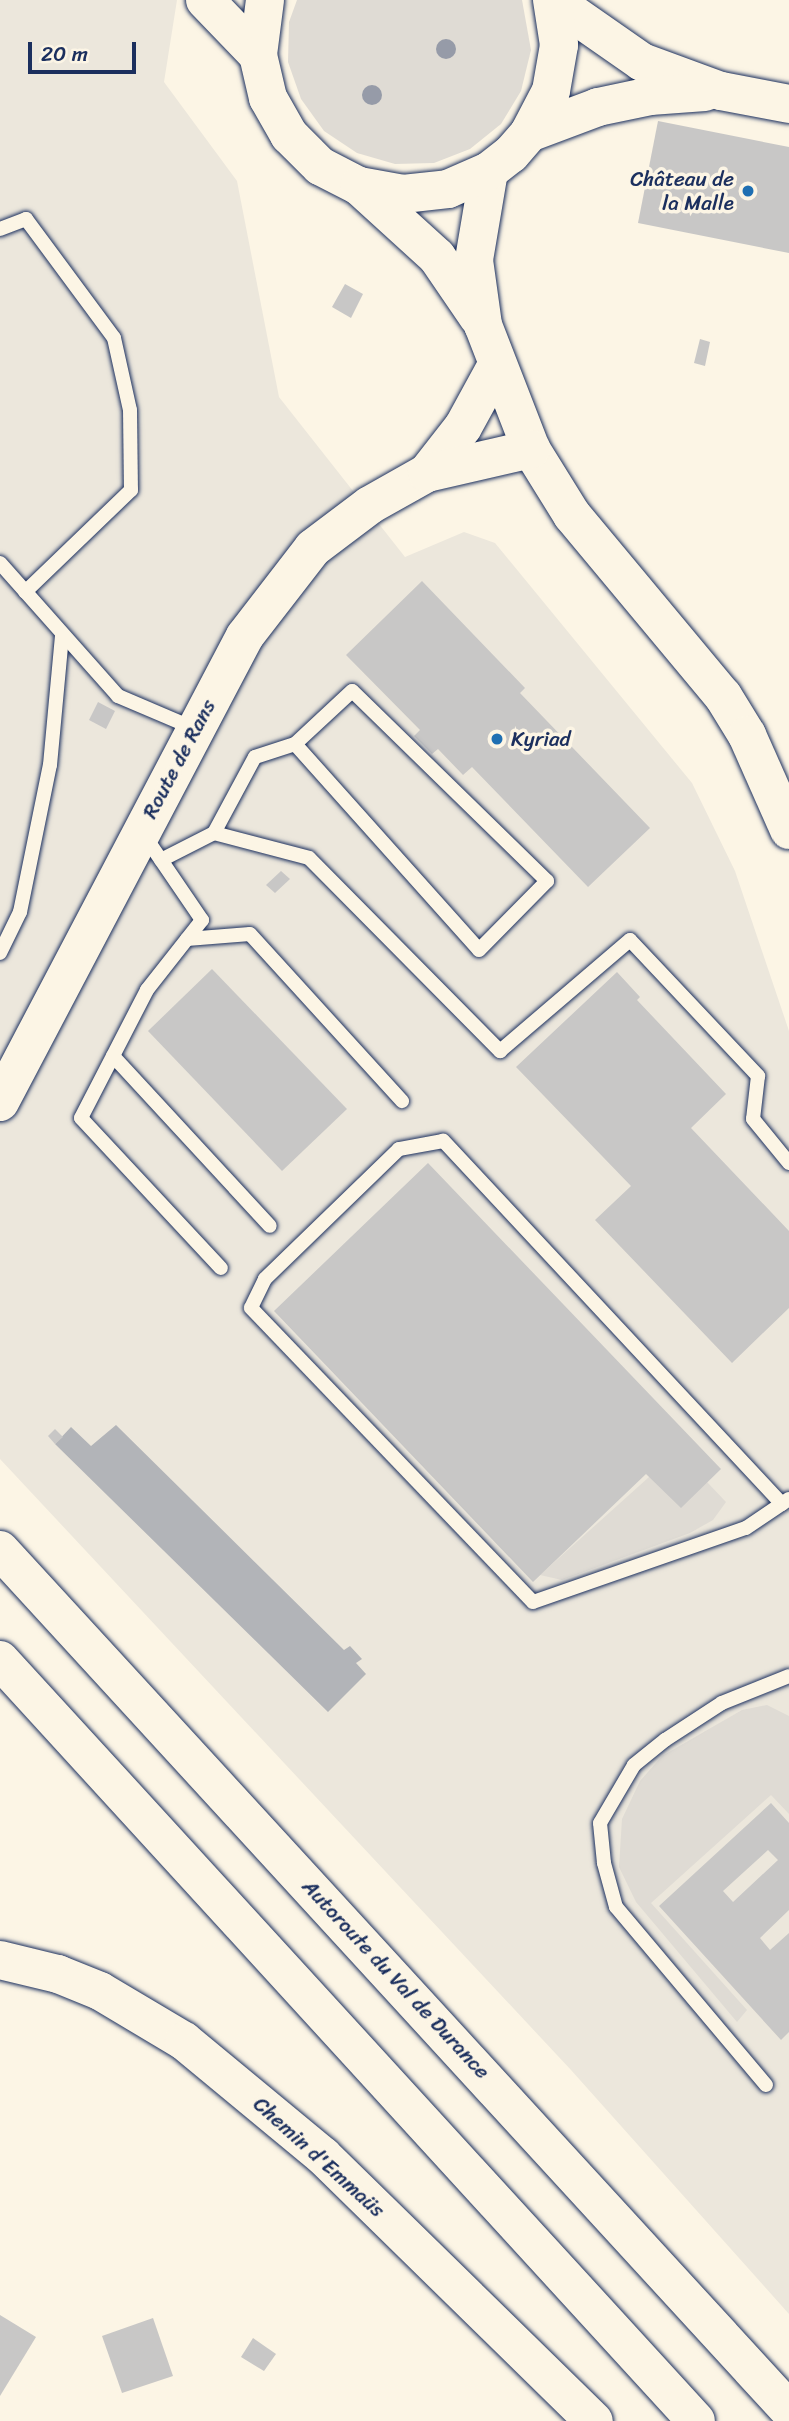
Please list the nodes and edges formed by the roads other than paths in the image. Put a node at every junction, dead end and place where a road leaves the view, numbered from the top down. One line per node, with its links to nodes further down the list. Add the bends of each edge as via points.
1 (205, 0): 4 (main road)
2 (265, 0): 4 (main road)
3 (552, 0): 5 (main road, via 642,62); 7 (main road, via 557,57 551,91)
4 (258, 55): 9 (main road, via 268,98 289,135 320,166)
5 (721, 91): 6 (main road); 7 (main road, via 650,96 598,107)
6 (789, 104)
7 (529, 133): 8 (main road)
8 (489, 171): 9 (main road, via 448,189 403,194); 11 (main road, via 474,260)
9 (359, 186): 11 (main road, via 438,257)
10 (0, 229): 16 (lane, via 26,219 114,338 130,410 131,490)
11 (483, 325): 12 (main road)
12 (497, 365): 13 (main road); 14 (main road, Route de Rans, via 463,427)
13 (531, 449): 14 (main road, Route de Rans); 20 (main road, via 572,515 723,696 747,735)
14 (427, 473): 18 (main road, Route de Rans, via 369,505 313,548 245,636)
15 (0, 562): 16 (lane)
16 (25, 592): 17 (lane)
17 (62, 635): 18 (lane, via 118,696); 24 (lane, via 50,765 20,912)
18 (195, 729): 22 (main road, Route de Rans)
19 (295, 744): 19 (lane, via 479,950 547,881 352,691); 21 (lane, via 255,757)
20 (789, 830)
21 (214, 833): 22 (lane); 28 (lane, via 309,858 499,1052 630,940 758,1076 753,1119)
22 (152, 845): 23 (lane, via 202,920); 27 (main road, Route de Rans)
23 (187, 939): 25 (lane, via 147,990); 26 (lane, via 250,934)
24 (0, 953)
25 (113, 1056): 29 (lane); 30 (lane, via 81,1118)
26 (402, 1101)
27 (0, 1102)
28 (789, 1163)
29 (270, 1226)
30 (220, 1268)
31 (786, 1502): 31 (lane, via 746,1528 533,1602 251,1308 265,1279 400,1149 443,1142)
32 (0, 1550): 37 (main road, Autoroute du Val de Durance)
33 (0, 1660): 39 (main road)
34 (789, 1676): 36 (lane, via 722,1703 665,1740 634,1765 600,1823 604,1863 616,1907)
35 (0, 1959): 38 (main road, Chemin d'Emmaüs, via 100,1991 184,2041 324,2156)
36 (766, 2085)
37 (789, 2410)
38 (594, 2421)
39 (696, 2421)

